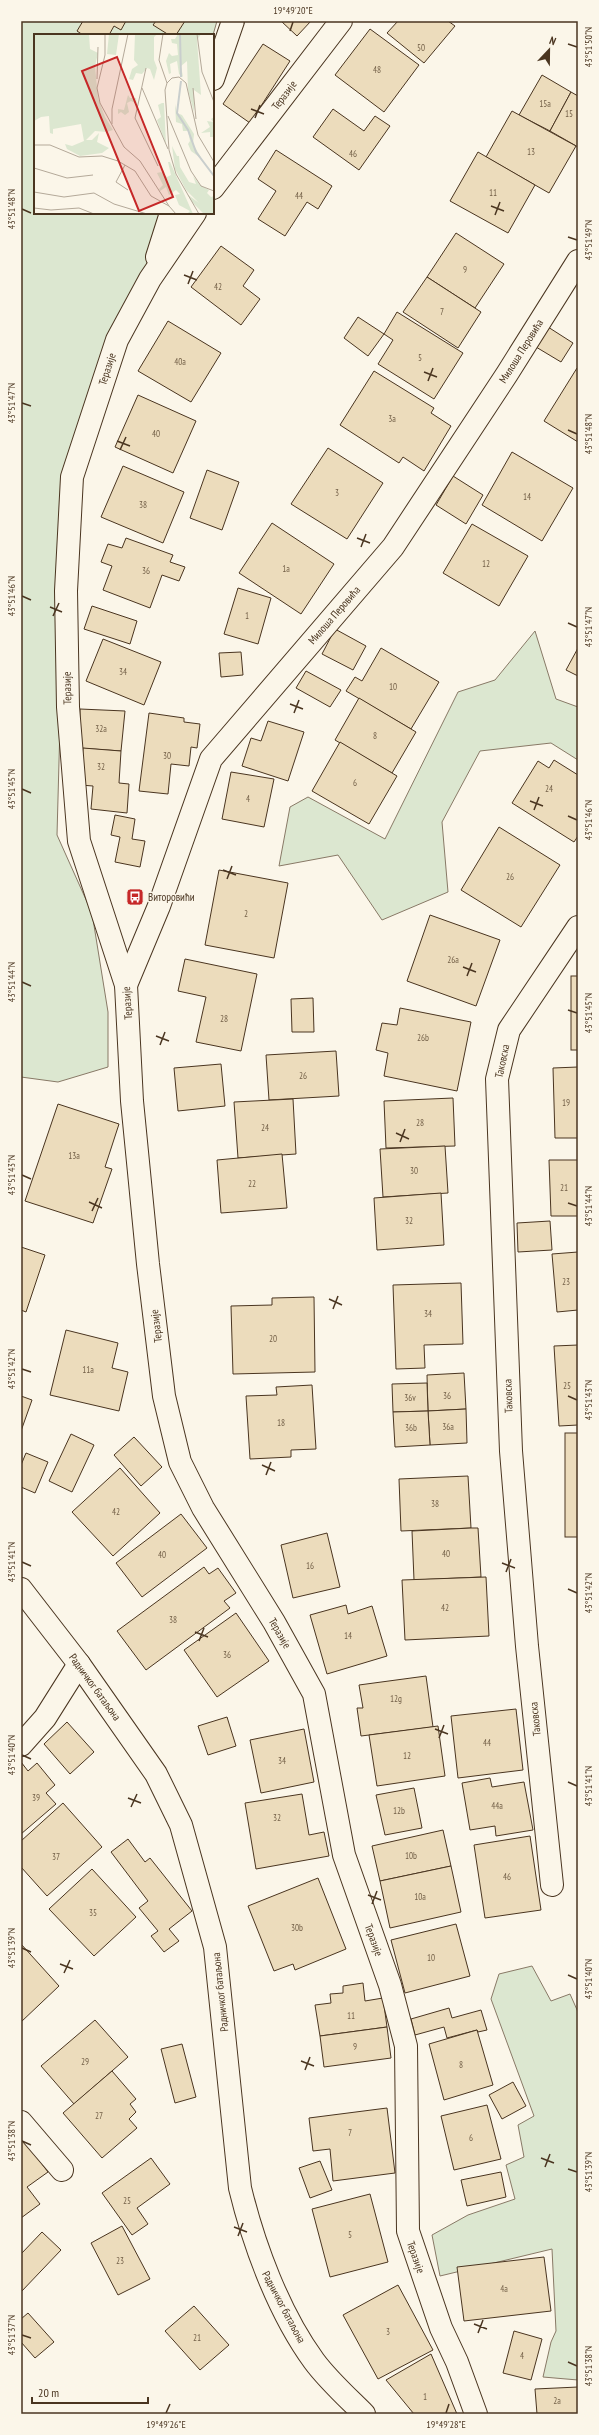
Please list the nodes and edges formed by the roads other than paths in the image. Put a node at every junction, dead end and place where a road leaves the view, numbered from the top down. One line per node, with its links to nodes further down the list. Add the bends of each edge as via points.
1 (234, 21): 3 (street)
2 (341, 21): 4 (street, Теразије)
3 (214, 76)
4 (214, 187)
5 (171, 214): 8 (street)
6 (194, 214): 8 (street, Теразије)
7 (578, 261): 10 (street, Милоша Перовића, via 393,547 211,759 159,906)
8 (150, 280): 10 (street, Теразије, via 117,340 72,478 66,591 68,707 79,841)
9 (578, 928): 14 (street, Таковска, via 509,1030 497,1079 510,1451)
10 (126, 985): 18 (street, Теразије, via 132,1101 148,1264 164,1396 180,1462 203,1508 274,1622 314,1694 344,1855 390,1985 406,2046 408,2232 441,2328 457,2362)
11 (21, 1589): 12 (street, Радничког батаљона)
12 (79, 1664): 13 (street, Радничког батаљона, via 45,1718); 17 (street, Радничког батаљона, via 156,1774 181,1825 191,1855 215,1946 240,2188 263,2265 314,2361)
13 (21, 1745)
14 (552, 1885)
15 (21, 2122): 16 (street)
16 (62, 2170)
17 (364, 2414)
18 (476, 2414)

